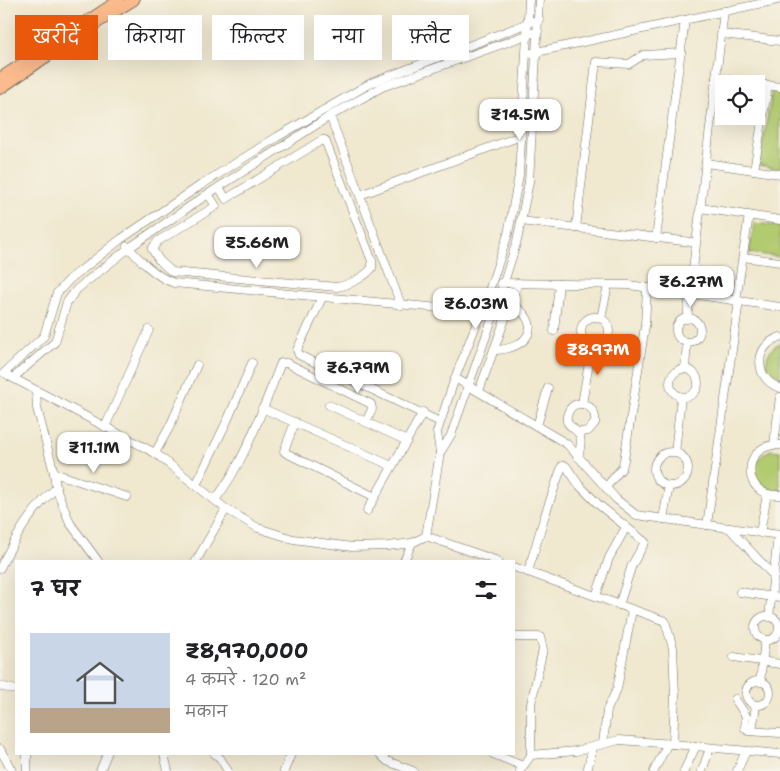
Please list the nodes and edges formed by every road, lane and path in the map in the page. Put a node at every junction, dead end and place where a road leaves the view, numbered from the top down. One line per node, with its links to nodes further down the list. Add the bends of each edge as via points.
1 (119, 0): 18 (main road)
2 (134, 0): 24 (main road)
3 (529, 0): 9 (street)
4 (539, 0): 7 (street)
5 (777, 0): 6 (street)
6 (724, 11): 8 (street); 11 (street)
7 (538, 19): 9 (street); 10 (street)
8 (685, 20): 14 (street); 15 (street)
9 (528, 23): 12 (street); 19 (street)
10 (538, 31): 12 (street); 14 (street)
11 (722, 34): 13 (street); 17 (street)
12 (527, 35): 16 (street); 19 (street)
13 (780, 41)
14 (536, 52): 16 (street); 38 (street, via 529,182)
15 (681, 53): 39 (street, via 643,55 630,64 596,62); 41 (street)
16 (526, 54): 26 (street)
17 (716, 75)
18 (0, 78)
19 (381, 83): 25 (street); 40 (street, via 277,137)
20 (765, 85): 21 (street)
21 (768, 85): 23 (street); 28 (street)
22 (715, 86): 27 (street)
23 (780, 87)
24 (0, 89)
25 (330, 116): 30 (street); 32 (street)
26 (521, 136): 32 (street); 46 (street, via 519,175 508,234)
27 (706, 163): 28 (street); 35 (street)
28 (754, 170): 29 (street)
29 (780, 174)
30 (219, 187): 31 (street); 33 (street)
31 (208, 194): 34 (street); 43 (street)
32 (360, 195): 56 (street)
33 (226, 199): 34 (street); 34 (street, via 325,140 372,260 372,268 345,286 338,287 170,271 153,252 154,245)
34 (216, 206)
35 (701, 208): 36 (street); 52 (street)
36 (749, 215): 37 (street); 44 (street)
37 (780, 220)
38 (521, 222): 39 (street); 47 (street)
39 (576, 228): 41 (street)
40 (121, 238): 43 (street); 70 (street, via 57,293 44,336)
41 (656, 238): 42 (street)
42 (691, 242)
43 (129, 248): 53 (street, via 156,274 174,284); 71 (street, via 77,289 67,302 55,342)
44 (743, 257): 45 (street); 54 (street)
45 (780, 262)
46 (492, 282): 47 (street); 58 (street)
47 (504, 283): 48 (street); 73 (street)
48 (518, 283): 49 (street); 55 (street)
49 (559, 284): 50 (street); 62 (street)
50 (608, 285): 51 (street); 59 (street)
51 (647, 288): 52 (street); 101 (street, via 645,326 624,460 622,468)
52 (691, 295): 54 (street); 60 (street)
53 (322, 298): 56 (street); 83 (street, via 297,350 299,355)
54 (737, 301): 57 (street); 110 (street)
55 (510, 304): 66 (street); 66 (street, via 528,319 530,333 519,345)
56 (401, 305): 58 (street)
57 (780, 307)
58 (482, 312): 72 (street)
59 (601, 318): 65 (street, via 608,324 609,333 605,342); 65 (street, via 592,317 582,326 582,336)
60 (687, 319): 64 (street, via 680,322 677,330 680,338); 64 (street, via 696,322 700,330 696,339)
61 (149, 330): 88 (street)
62 (554, 331)
63 (780, 337): 75 (street, via 764,348 760,362 768,382)
64 (687, 342): 69 (street)
65 (592, 345): 80 (street)
66 (494, 350): 77 (street)
67 (252, 363): 98 (street)
68 (197, 365): 93 (street)
69 (685, 369): 78 (street, via 674,373 670,384 675,395); 78 (street, via 694,373 698,383 691,396)
70 (2, 372): 71 (street)
71 (14, 378): 76 (street)
72 (455, 378): 73 (street); 86 (street)
73 (468, 385): 77 (street); 94 (street, via 451,435)
74 (548, 388): 87 (street)
75 (780, 388)
76 (36, 390): 88 (street); 97 (street, via 37,408)
77 (479, 391): 87 (street)
78 (680, 397): 92 (street)
79 (780, 397): 91 (street)
80 (582, 404): 89 (street, via 571,408 568,413 568,425); 89 (street, via 592,408 596,418 588,431)
81 (329, 405): 85 (street)
82 (262, 408): 84 (street); 85 (street, via 280,363 283,363 371,404); 106 (street, via 242,458)
83 (423, 412): 86 (street); 90 (street)
84 (295, 422): 96 (street); 105 (street, via 286,453)
85 (366, 422): 90 (street)
86 (440, 422): 94 (street, via 437,432)
87 (537, 426): 95 (street, via 567,444)
88 (105, 427): 93 (street)
89 (578, 432): 95 (street)
90 (407, 441): 96 (street)
91 (777, 445): 102 (street, via 762,449 751,464 753,482)
92 (675, 452): 99 (street, via 685,460 688,472 681,483); 99 (street, via 660,456 654,466 659,482)
93 (155, 453): 98 (street)
94 (440, 453): 115 (street)
95 (578, 456): 101 (street)
96 (392, 466): 105 (street)
97 (54, 473): 100 (street); 104 (street)
98 (196, 485): 106 (street)
99 (669, 486): 109 (street)
100 (56, 488): 117 (street, via 70,522); 122 (street, via 34,509)
101 (606, 488): 109 (street, via 636,515)
102 (767, 494): 103 (street); 113 (street)
103 (780, 495)
104 (127, 497)
105 (375, 497): 108 (street)
106 (215, 500): 107 (street)
107 (226, 509): 116 (street, via 258,528 292,539 352,547); 118 (street)
108 (367, 511)
109 (663, 519): 110 (street)
110 (707, 525): 112 (street)
111 (626, 527): 123 (street, via 599,505 562,466); 126 (street, via 609,558); 128 (street, via 645,542 632,565)
112 (729, 528): 113 (street); 124 (street)
113 (760, 532): 114 (street)
114 (779, 535): 124 (street)
115 (426, 536): 116 (street); 120 (street)
116 (412, 543): 119 (street)
117 (97, 560)
118 (197, 560)
119 (404, 560)
120 (495, 560)
121 (515, 567): 123 (street)
122 (0, 568)
123 (528, 572): 126 (street)
124 (774, 576): 127 (street)
125 (740, 592): 127 (street)
126 (596, 596): 128 (street)
127 (776, 597): 130 (street)
128 (619, 605): 129 (street)
129 (632, 610): 143 (street, via 617,689 607,710); 144 (street, via 665,621 673,648)
130 (769, 617): 132 (street, via 776,620 778,632); 132 (street, via 762,618 756,626 757,633)
131 (515, 637): 150 (street, via 540,637 543,649 531,704)
132 (766, 640): 134 (street)
133 (734, 657): 134 (street)
134 (763, 661): 135 (street); 136 (street)
135 (780, 664)
136 (760, 682): 140 (street, via 770,693 764,703); 140 (street, via 753,683 746,691 747,699)
137 (0, 686): 138 (street)
138 (15, 690)
139 (734, 699): 141 (street, via 746,716 745,728)
140 (756, 705): 141 (street)
141 (752, 731): 142 (street)
142 (780, 733)
143 (603, 744): 144 (street, via 619,740); 146 (street)
144 (671, 744): 145 (street); 168 (street)
145 (696, 746): 147 (street); 169 (street)
146 (593, 747): 150 (street); 167 (street)
147 (710, 748): 149 (street); 170 (street)
148 (0, 749): 160 (street)
149 (746, 751): 151 (street); 171 (street)
150 (531, 754): 159 (street)
151 (780, 754)
152 (27, 755): 161 (street)
153 (107, 755): 162 (street)
154 (164, 755): 163 (street)
155 (216, 755): 164 (street)
156 (291, 755): 165 (street)
157 (381, 755): 166 (street, via 387,761)
158 (496, 755): 159 (street)
159 (522, 769)
160 (12, 771)
161 (26, 771)
162 (100, 771)
163 (168, 771)
164 (228, 771)
165 (284, 771)
166 (413, 771)
167 (588, 771)
168 (654, 771)
169 (684, 771)
170 (702, 771)
171 (737, 771)

